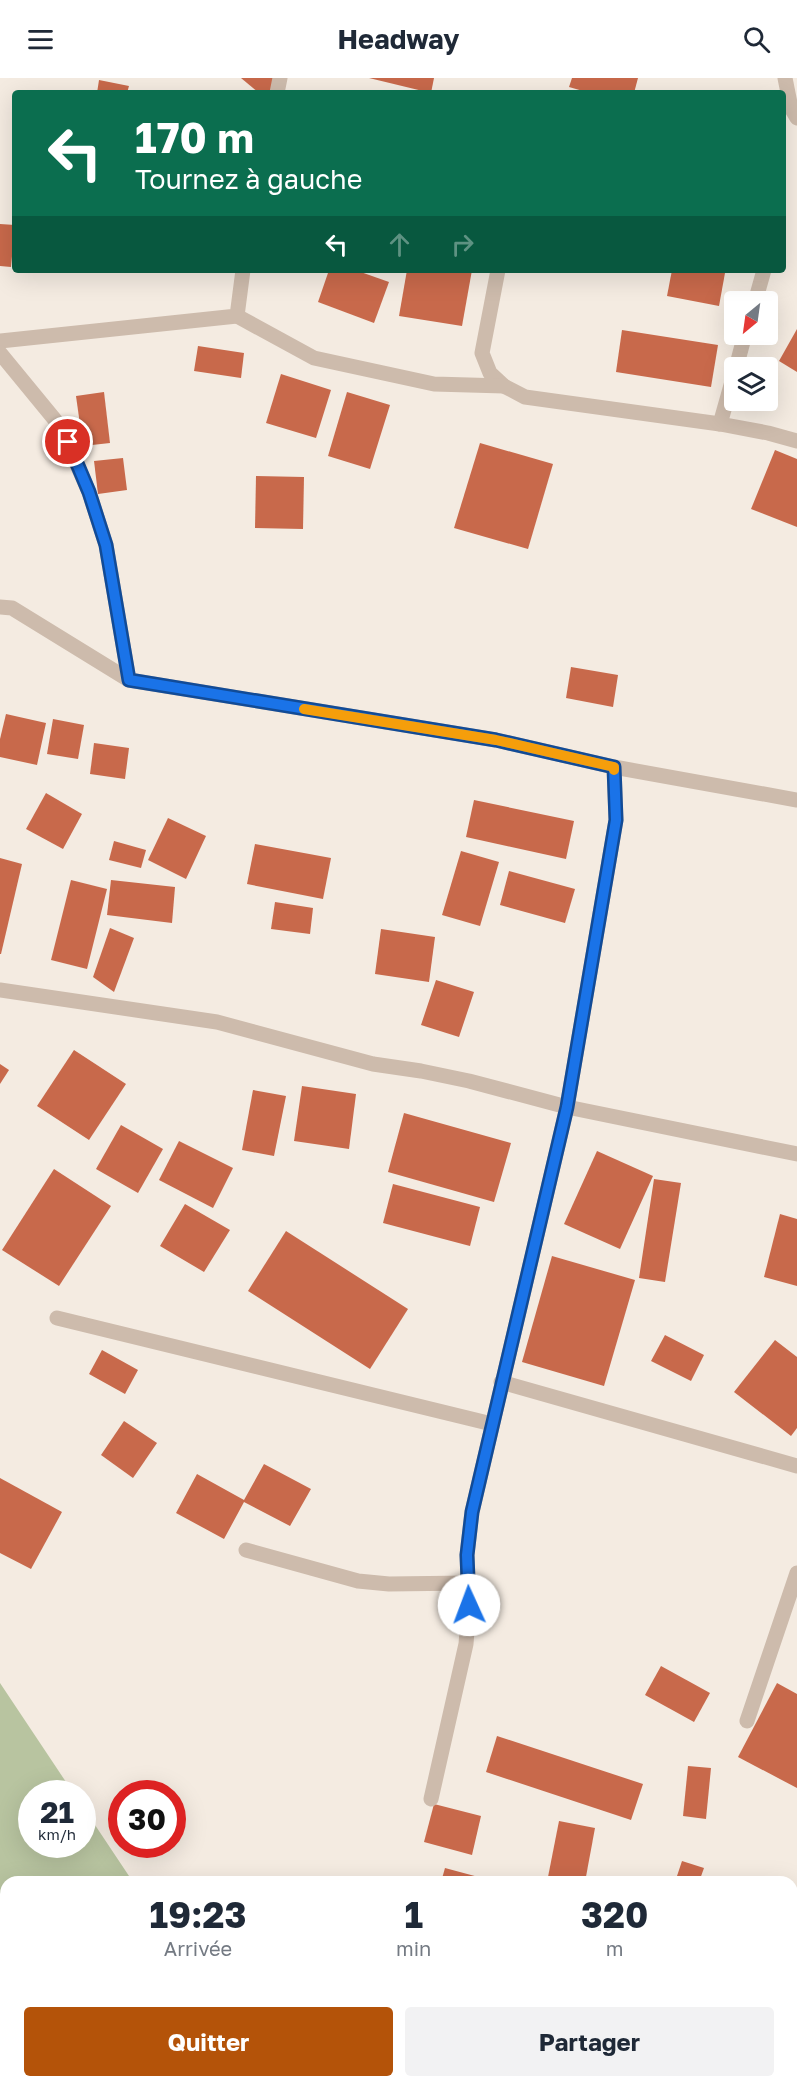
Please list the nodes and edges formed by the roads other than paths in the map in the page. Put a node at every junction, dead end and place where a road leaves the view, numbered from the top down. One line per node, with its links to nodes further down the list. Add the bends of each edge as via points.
1 (785, 78): 2 (street)
2 (797, 118)
3 (243, 273): 7 (street)
4 (497, 273): 10 (street, via 482,353 490,373)
5 (763, 273): 6 (street)
6 (758, 291)
7 (237, 316): 8 (street); 10 (street, via 314,358 434,384)
8 (0, 341)
9 (0, 353): 15 (street, via 60,426 89,492 106,545)
10 (504, 386): 12 (street, via 525,397)
11 (724, 410): 12 (street)
12 (720, 424): 13 (street)
13 (797, 441)
14 (0, 607): 15 (street, via 12,608)
15 (129, 680): 16 (street, via 496,740)
16 (614, 767): 17 (street); 19 (street, via 616,820)
17 (797, 800)
18 (0, 990): 19 (street, via 217,1022 373,1064 469,1081)
19 (567, 1107): 20 (street); 22 (street)
20 (797, 1154)
21 (57, 1318): 23 (street)
22 (501, 1382): 23 (street); 24 (street)
23 (492, 1424): 27 (street, via 472,1512)
24 (797, 1466)
25 (246, 1550): 27 (street, via 358,1581)
26 (797, 1573): 28 (street)
27 (468, 1582): 29 (street, via 466,1644)
28 (747, 1721)
29 (431, 1799)

